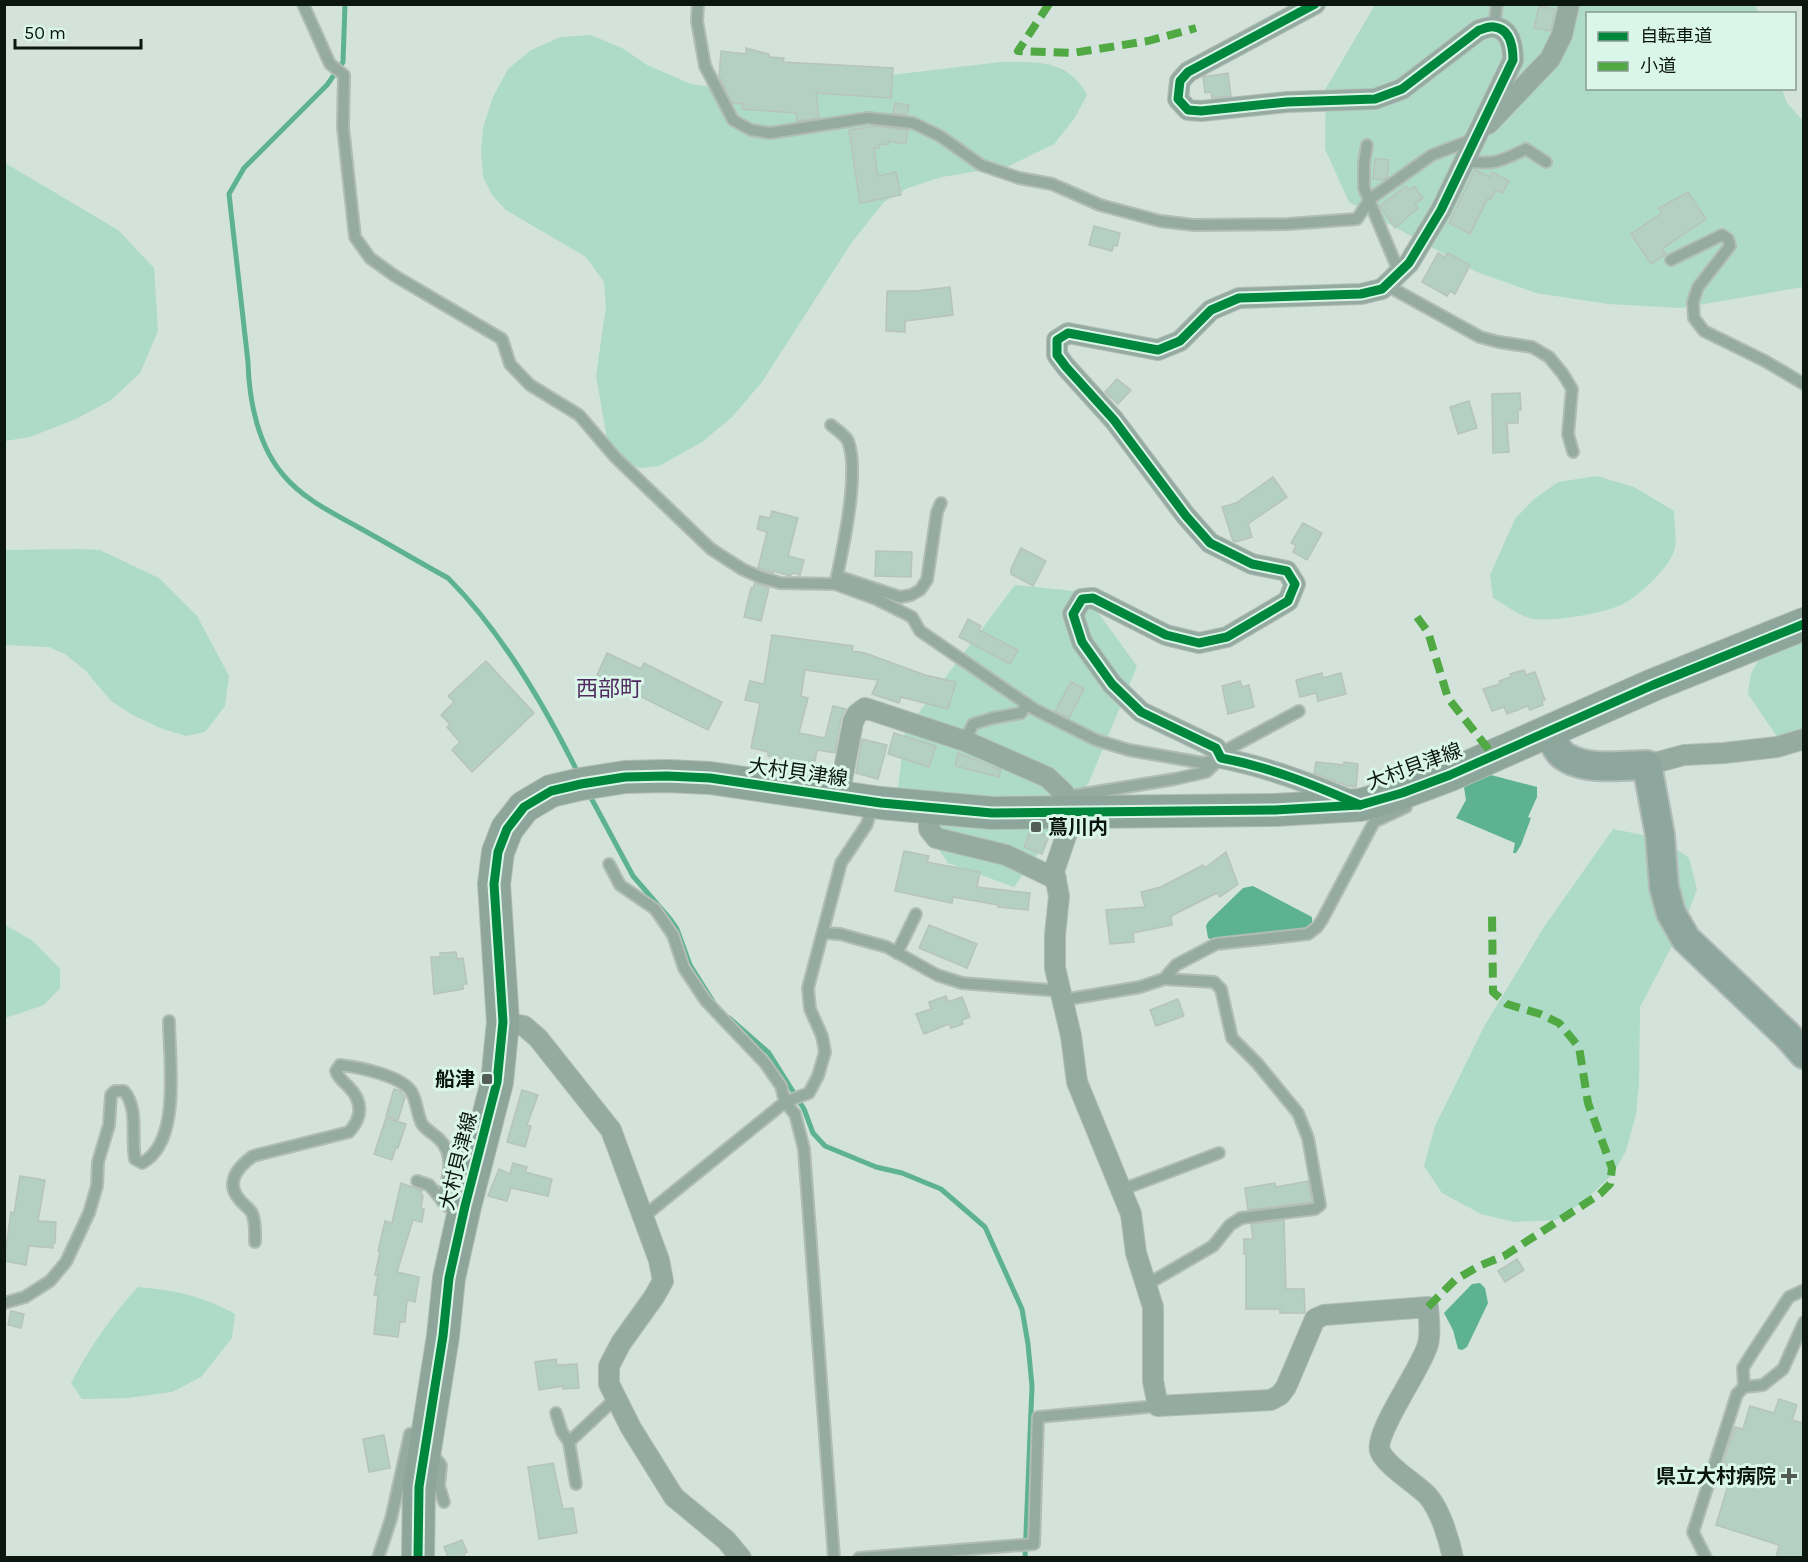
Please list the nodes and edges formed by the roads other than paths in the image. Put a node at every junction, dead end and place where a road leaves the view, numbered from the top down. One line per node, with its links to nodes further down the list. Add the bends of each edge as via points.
1 (303, 4): 18 (lane, via 330,63 344,75 343,127 355,237 370,258 502,339 510,364 530,385 579,415 616,458 711,549 742,569 780,583)
2 (698, 4): 11 (lane, via 705,66 734,120 751,130 770,133 868,118 913,123 940,136 981,165 1052,184 1115,210 1194,225 1358,219)
3 (1315, 4): 6 (street, via 1188,72 1180,81 1178,99 1188,110 1202,111 1287,102 1375,99 1402,89 1479,30)
4 (1497, 4): 6 (lane)
5 (1569, 4): 7 (street, via 1562,35 1550,59)
6 (1494, 27): 7 (street, via 1513,44 1513,60)
7 (1474, 139): 9 (street); 11 (lane, via 1432,154)
8 (1367, 145): 11 (lane, via 1364,188)
9 (1464, 161): 10 (lane, via 1488,164 1526,149); 13 (street, via 1442,210 1409,263)
10 (1546, 162)
11 (1369, 202): 13 (lane)
12 (1671, 260): 14 (lane, via 1722,235 1728,239 1730,246 1698,287 1693,302 1694,318 1704,331)
13 (1393, 279): 16 (lane, via 1480,337 1532,346 1549,357 1572,389 1568,434); 25 (street, via 1382,289 1361,294 1239,298 1211,310 1180,341 1158,350 1068,333 1057,340 1057,355 1066,367 1114,420 1210,543 1252,564 1287,571 1295,584 1288,601 1227,637 1198,644 1166,635 1093,598 1082,599 1073,614 1082,642 1112,684 1141,712 1216,748)
14 (1803, 384)
15 (831, 425): 18 (lane, via 847,438 853,460 845,541)
16 (1573, 452)
17 (941, 503): 18 (lane, via 927,580 920,590 900,597)
18 (836, 580): 20 (lane, via 912,616 920,631)
19 (1803, 624): 22 (main road, 大村貝津線)
20 (1027, 704): 23 (lane, via 1021,713 973,724); 25 (lane, via 1096,740 1129,750 1203,763)
21 (1299, 711): 25 (lane)
22 (1549, 731): 26 (street, via 1566,758 1589,766); 27 (main road, 大村貝津線)
23 (965, 741): 28 (street, via 865,708 854,722); 30 (street, via 1047,777 1064,793)
24 (1802, 741): 26 (street, via 1777,747 1684,755)
25 (1220, 756): 30 (lane, via 1206,772); 31 (street, via 1287,775)
26 (1647, 765): 42 (street, via 1671,914 1686,939)
27 (1416, 788): 31 (main road, 大村貝津線); 38 (lane, via 1408,806 1374,822 1317,927 1308,934 1216,944 1176,965)
28 (839, 796): 29 (main road, 大村貝津線); 41 (main road, 大村貝津線, via 710,778 625,777 551,791 524,807 507,829 498,852 494,884)
29 (873, 802): 32 (main road, 大村貝津線); 36 (lane, via 867,824 841,863)
30 (1068, 805): 31 (main road, 大村貝津線, via 1275,810); 32 (main road, 大村貝津線, via 992,813); 34 (street, via 1070,827 1054,871)
31 (1360, 805)
32 (929, 808): 34 (street, via 929,829 936,838 1006,855)
33 (609, 864): 43 (lane, via 620,885 655,909 673,935 684,968 706,1002 765,1063 781,1086)
34 (1056, 879): 39 (street, via 1059,896 1055,968)
35 (916, 914): 37 (lane)
36 (823, 933): 37 (lane, via 865,940); 43 (lane, via 808,988 810,1009 825,1052 809,1093)
37 (897, 952): 39 (lane, via 937,975 962,983)
38 (1164, 979): 39 (lane, via 1140,987); 50 (lane, via 1214,982 1221,989 1232,1038 1298,1113 1308,1138 1320,1205 1315,1209 1241,1218 1213,1246)
39 (1062, 995): 46 (street, via 1077,1082)
40 (169, 1021): 52 (lane, via 170,1114 162,1141 149,1159 142,1163 135,1159 129,1097 124,1091 111,1095 97,1186 66,1262 50,1281 25,1297)
41 (502, 1022): 47 (main road, 大村貝津線, via 497,1082); 48 (street, via 524,1026 538,1038 611,1130)
42 (1803, 1054)
43 (785, 1102): 48 (lane); 65 (lane, via 795,1114 804,1149)
44 (1219, 1152): 46 (lane)
45 (417, 1181): 47 (lane, via 429,1185)
46 (1121, 1190): 50 (street, via 1131,1214 1136,1253)
47 (453, 1207): 49 (lane, via 448,1151 424,1127 412,1092 401,1081 388,1076 340,1065 336,1071 339,1078 359,1099 356,1125 349,1132 253,1156 235,1174 234,1191 252,1212); 58 (main road, 大村貝津線, via 443,1336)
48 (643, 1217): 55 (street, via 663,1281 609,1366 609,1384)
49 (255, 1242)
50 (1146, 1285): 56 (street, via 1153,1307)
51 (1803, 1290): 54 (lane, via 1789,1297 1750,1355 1743,1368)
52 (4, 1303)
53 (1803, 1322): 54 (lane, via 1783,1369 1763,1385)
54 (1744, 1387): 68 (lane, via 1737,1394 1723,1431 1693,1532)
55 (616, 1398): 59 (lane); 64 (street, via 674,1497)
56 (1158, 1406): 66 (lane, via 1038,1417 1034,1544); 67 (street, via 1271,1400 1286,1387 1315,1319 1428,1307 1428,1343 1381,1436 1380,1450 1428,1497 1448,1534)
57 (556, 1413): 59 (lane)
58 (426, 1437): 61 (lane, via 441,1465 439,1486); 62 (lane, via 410,1434 391,1519); 63 (main road, 大村貝津線, via 419,1487)
59 (569, 1442): 60 (lane)
60 (576, 1484)
61 (444, 1502)
62 (378, 1557)
63 (418, 1557)
64 (741, 1557)
65 (834, 1557)
66 (859, 1557)
67 (1453, 1557)
68 (1706, 1557)

